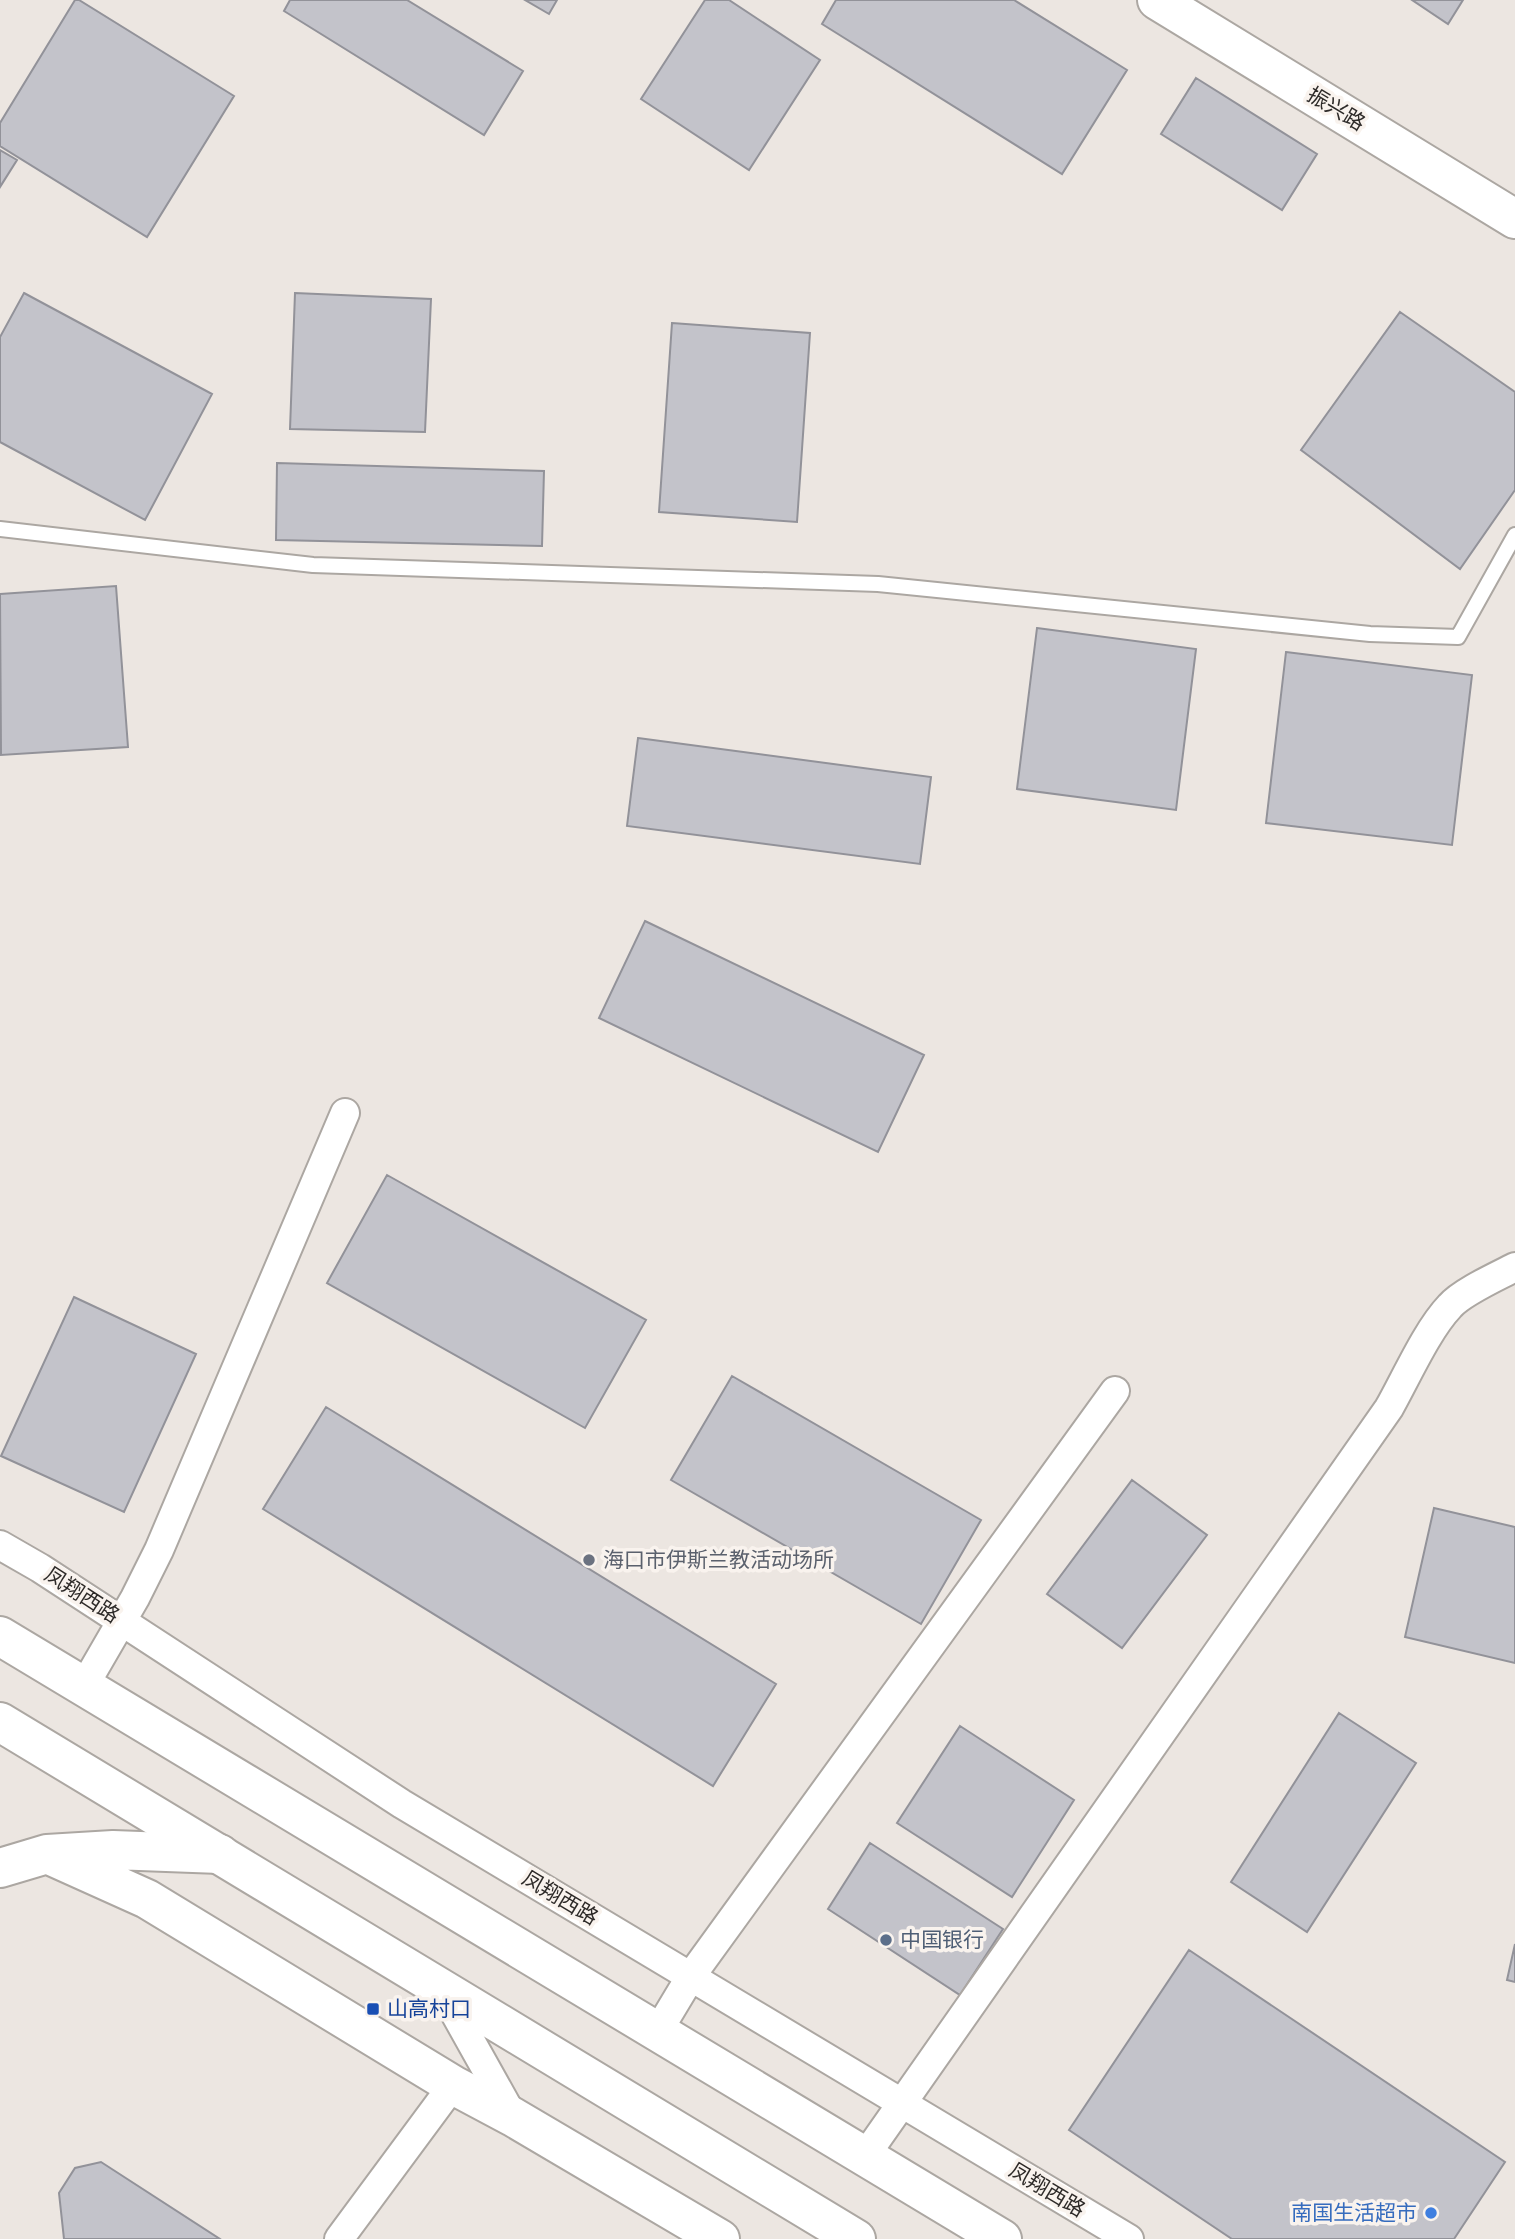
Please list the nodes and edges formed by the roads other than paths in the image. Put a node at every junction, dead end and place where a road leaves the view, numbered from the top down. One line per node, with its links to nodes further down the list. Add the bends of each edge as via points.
1 (1157, 0): 2 (main road, 振兴路)
2 (1515, 219)
3 (0, 529): 4 (lane, via 313,565 878,584 1370,634 1458,637)
4 (1515, 535)
5 (345, 1113): 9 (street, via 159,1550)
6 (1515, 1267): 20 (street, via 1451,1304 1389,1408)
7 (1115, 1391): 16 (street)
8 (0, 1545): 9 (street, 凤翔西路)
9 (122, 1621): 11 (street); 16 (street, 凤翔西路, via 402,1804)
10 (0, 1636): 11 (main road)
11 (84, 1686): 18 (main road)
12 (0, 1722): 14 (main road)
13 (47, 1854): 14 (main road, via 113,1850); 15 (main road); 19 (main road, via 147,1899)
14 (220, 1854): 17 (main road)
15 (0, 1868)
16 (691, 1976): 18 (street); 20 (street, 凤翔西路)
17 (441, 1988): 21 (street); 25 (main road)
18 (658, 2031): 22 (main road)
19 (453, 2085): 21 (main road); 23 (street)
20 (903, 2102): 22 (street); 27 (street, 凤翔西路)
21 (513, 2117): 24 (main road)
22 (865, 2156): 26 (main road)
23 (339, 2239)
24 (720, 2239)
25 (856, 2239)
26 (1002, 2239)
27 (1129, 2239)

